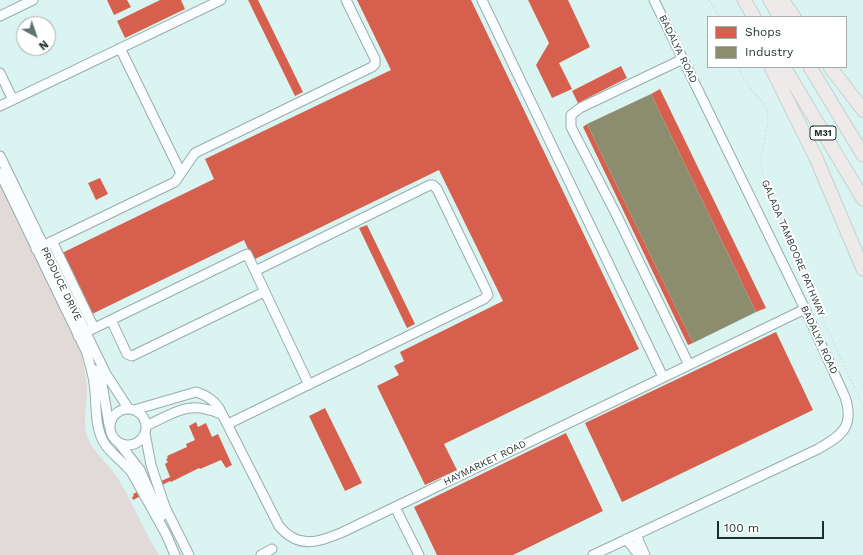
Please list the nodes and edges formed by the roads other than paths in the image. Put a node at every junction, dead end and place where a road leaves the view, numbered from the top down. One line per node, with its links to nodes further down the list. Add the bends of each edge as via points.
1 (33, 0): 10 (lane)
2 (221, 0): 15 (lane)
3 (346, 0): 28 (lane, via 374,59 374,66 195,153)
4 (482, 0): 41 (lane)
5 (654, 0): 16 (lane, BADALYA ROAD)
6 (736, 0): 11 (highway)
7 (744, 0): 12 (highway)
8 (770, 0): 13 (highway)
9 (782, 0): 14 (highway)
10 (0, 16)
11 (745, 16)
12 (753, 16)
13 (779, 16)
14 (793, 16)
15 (120, 48): 22 (lane); 28 (lane)
16 (683, 59): 35 (lane, BADALYA ROAD); 40 (lane, via 580,108 571,115 570,127 616,214)
17 (771, 68): 32 (highway, via 819,165)
18 (785, 68): 29 (highway, M31)
19 (811, 68): 26 (highway, M31)
20 (831, 68): 24 (highway)
21 (0, 73): 22 (lane)
22 (13, 100): 23 (lane)
23 (0, 106)
24 (863, 110)
25 (0, 156): 31 (lane, PRODUCE DRIVE)
26 (863, 156)
27 (0, 173): 31 (lane, PRODUCE DRIVE)
28 (181, 173): 30 (lane, via 174,182)
29 (863, 199)
30 (52, 241): 31 (lane); 37 (lane)
31 (40, 247): 38 (lane, PRODUCE DRIVE)
32 (863, 268)
33 (255, 271): 34 (lane); 36 (lane, via 247,254); 42 (lane, via 433,185 437,188 487,292 487,297 477,303)
34 (264, 292): 36 (lane, via 132,356 127,354); 42 (lane)
35 (805, 309): 40 (lane, HAYMARKET ROAD); 51 (lane, BADALYA ROAD, via 848,404 847,424 841,434 818,449)
36 (111, 320): 37 (lane)
37 (94, 328): 38 (lane)
38 (81, 334): 39 (lane, PRODUCE DRIVE); 43 (lane, PRODUCE DRIVE)
39 (87, 353): 46 (lane, PRODUCE DRIVE, via 102,384); 50 (lane, PRODUCE DRIVE, via 94,382 99,432 114,455 132,472)
40 (689, 365): 41 (lane, HAYMARKET ROAD)
41 (663, 377): 49 (lane, HAYMARKET ROAD)
42 (309, 385): 45 (lane)
43 (131, 409): 44 (lane, HAYMARKET ROAD, via 196,392 216,402); 46 (lane, via 116,412); 47 (lane, via 143,416)
44 (222, 414): 45 (lane, HAYMARKET ROAD); 47 (lane, via 209,409 189,407 173,413)
45 (228, 424): 49 (lane, HAYMARKET ROAD, via 276,522 294,540 306,542 332,537)
46 (110, 429): 48 (lane, via 111,434)
47 (146, 430): 48 (lane, via 137,442 125,445); 55 (lane, via 151,465 165,507)
48 (120, 443): 50 (lane, PRODUCE DRIVE, via 140,470)
49 (395, 507): 57 (lane)
50 (166, 534): 54 (lane, PRODUCE DRIVE)
51 (637, 534): 52 (lane, BADALYA ROAD); 60 (lane)
52 (626, 539): 58 (lane, BADALYA ROAD); 59 (lane)
53 (272, 549): 56 (lane)
54 (175, 555)
55 (190, 555)
56 (261, 555)
57 (419, 555)
58 (593, 555)
59 (639, 555)
60 (645, 555)

